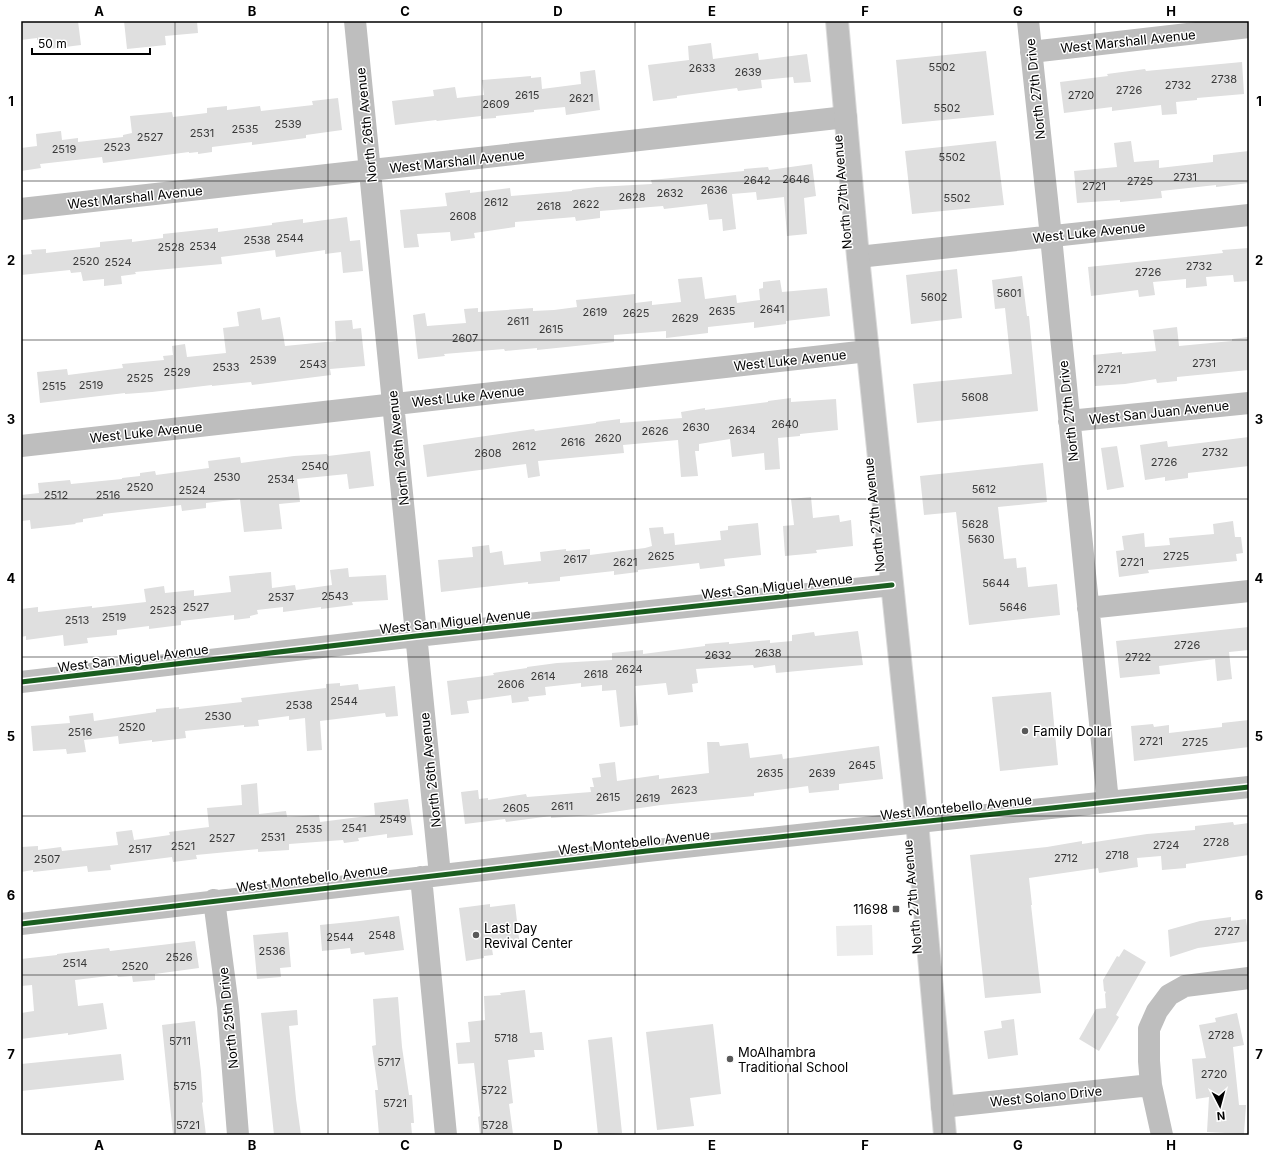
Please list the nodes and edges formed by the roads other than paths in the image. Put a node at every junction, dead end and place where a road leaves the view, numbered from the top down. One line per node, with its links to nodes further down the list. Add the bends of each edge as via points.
1 (355, 21): 7 (street, North 26th Avenue)
2 (837, 21): 6 (street, North 27th Avenue)
3 (1028, 21): 5 (street, North 27th Drive)
4 (1249, 27): 5 (street, West Marshall Avenue)
5 (1031, 52): 10 (street, North 27th Drive)
6 (846, 117): 7 (street, West Marshall Avenue); 11 (street, North 27th Avenue)
7 (370, 170): 8 (street, West Marshall Avenue); 14 (street, North 26th Avenue)
8 (21, 209)
9 (1249, 215): 10 (street, West Luke Avenue)
10 (1051, 237): 11 (street, West Luke Avenue); 15 (street, North 27th Drive)
11 (858, 257): 12 (street, North 27th Avenue)
12 (868, 351): 14 (street, West Luke Avenue); 17 (street, North 27th Avenue)
13 (1249, 403): 15 (street, West San Juan Avenue)
14 (393, 404): 16 (street, West Luke Avenue); 20 (street, North 26th Avenue)
15 (1069, 421): 19 (street, North 27th Drive)
16 (21, 446)
17 (892, 585): 20 (street, West San Miguel Avenue); 24 (street, North 27th Avenue)
18 (1249, 591): 19 (street)
19 (1088, 608): 23 (street, North 27th Drive)
20 (416, 636): 21 (street, West San Miguel Avenue); 25 (street, North 26th Avenue)
21 (21, 682)
22 (1249, 787): 23 (street, West Montebello Avenue)
23 (1108, 802): 24 (street, West Montebello Avenue)
24 (917, 822): 25 (street, West Montebello Avenue); 30 (street, North 27th Avenue)
25 (430, 876): 26 (street, West Montebello Avenue); 32 (street, North 26th Avenue)
26 (214, 900): 27 (street, West Montebello Avenue); 31 (street, North 25th Drive, via 228,1007)
27 (21, 924)
28 (1249, 978): 29 (street, via 1185,986 1169,994 1149,1029)
29 (1151, 1086): 30 (street, West Solano Drive); 34 (street)
30 (942, 1107): 33 (street, North 27th Avenue)
31 (238, 1135)
32 (446, 1135)
33 (945, 1135)
34 (1162, 1135)

